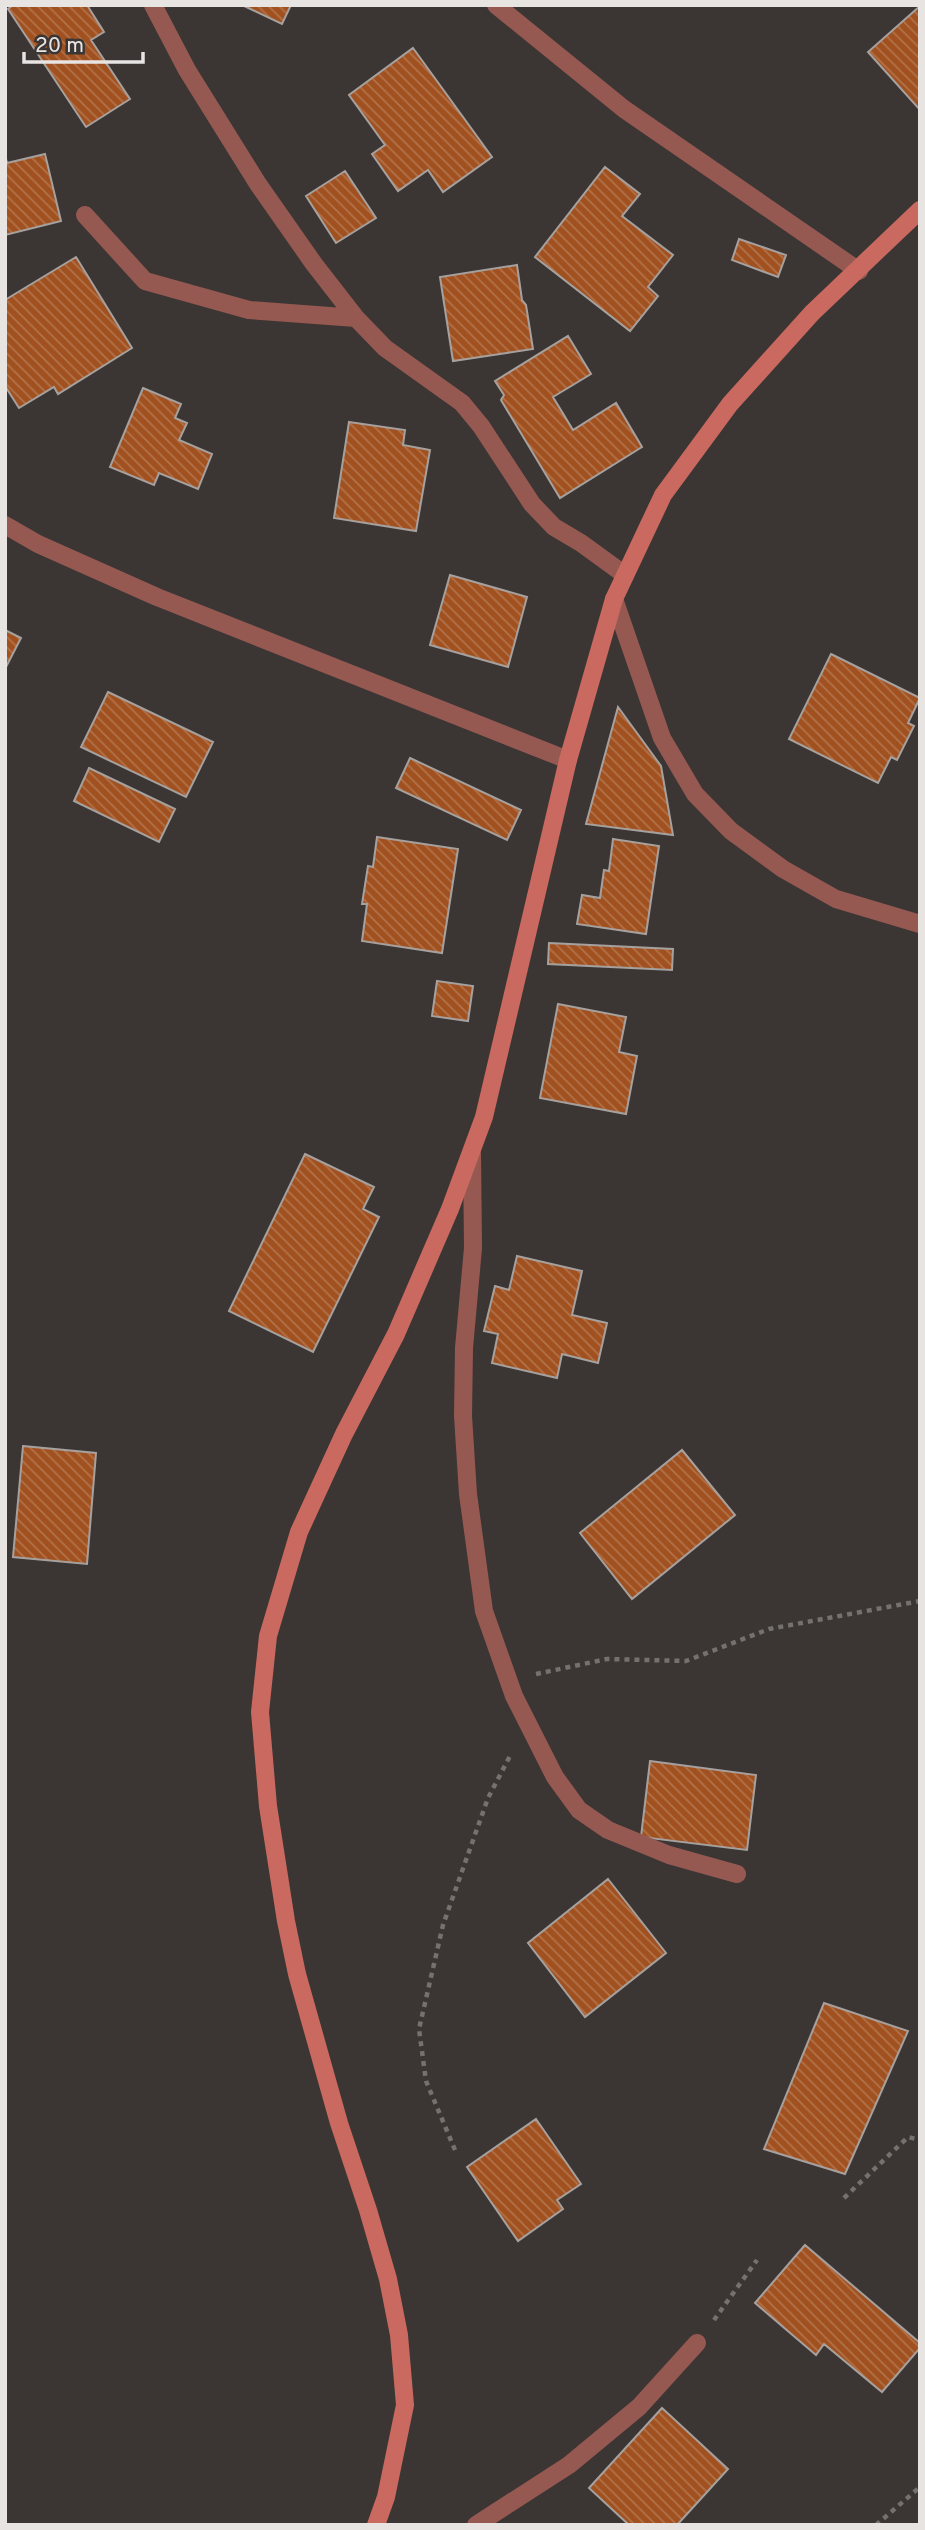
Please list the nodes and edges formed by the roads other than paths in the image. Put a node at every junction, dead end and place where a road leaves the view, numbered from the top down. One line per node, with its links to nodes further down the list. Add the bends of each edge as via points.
1 (153, 5): 6 (street, via 187,70 258,184)
2 (496, 5): 5 (street, via 624,109)
3 (920, 211): 5 (street)
4 (85, 215): 6 (street, via 145,281 249,310)
5 (859, 271): 8 (street, via 812,313 730,404 663,495)
6 (355, 318): 8 (street, via 385,348 462,403 532,504 554,527)
7 (5, 525): 10 (street, via 157,597)
8 (625, 575): 9 (street)
9 (614, 599): 10 (street); 11 (street, via 662,738 695,794 731,831 783,869 836,899)
10 (568, 760): 12 (street, via 484,1117)
11 (920, 924)
12 (472, 1149): 13 (street, via 473,1248 463,1416 484,1611 508,1680 555,1777 579,1810 608,1830 668,1855); 15 (street, via 396,1334 299,1532 268,1636 260,1712 268,1806 297,1974 372,2222 399,2335 405,2405)
13 (737, 1874)
14 (697, 2343): 16 (street, via 639,2407 569,2465)
15 (376, 2525)
16 (476, 2525)

